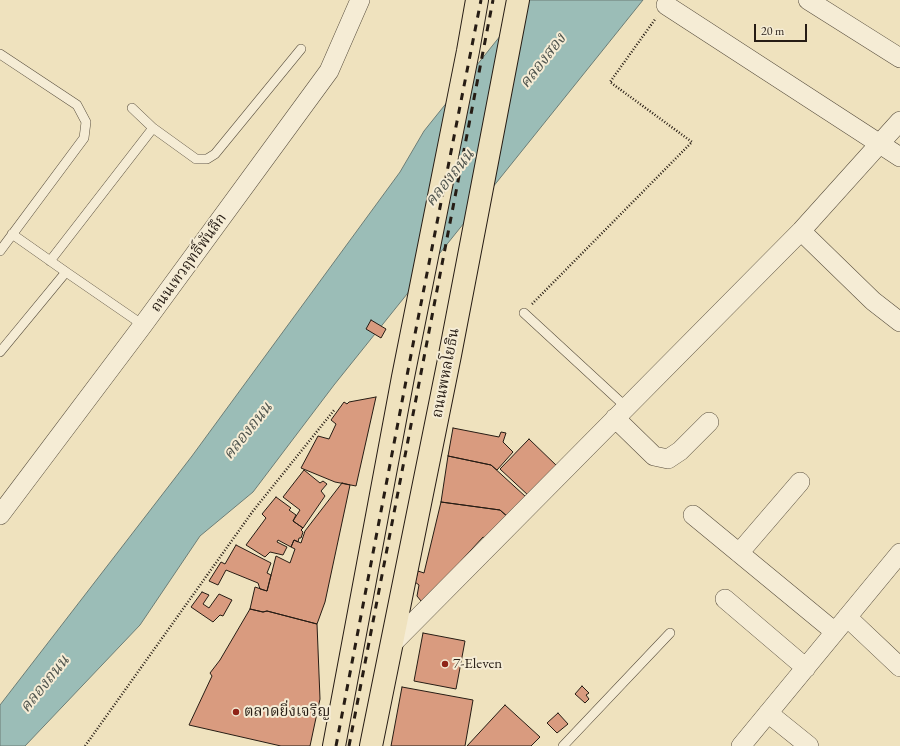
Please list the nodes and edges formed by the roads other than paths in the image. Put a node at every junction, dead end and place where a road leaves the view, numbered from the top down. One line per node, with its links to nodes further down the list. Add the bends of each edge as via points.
1 (360, 0): 21 (street, ถนนเทวฤทธิ์พันลึก, via 329,71)
2 (477, 0): 39 (main road)
3 (808, 0): 8 (street)
4 (517, 4): 34 (main road, ถนนพหลโยธิน)
5 (666, 5): 12 (street)
6 (301, 48): 11 (lane, via 214,154 207,159 196,159)
7 (0, 54): 15 (lane, via 77,105 86,122 84,138)
8 (900, 58)
9 (132, 108): 11 (lane)
10 (900, 121): 12 (street)
11 (153, 128): 17 (lane)
12 (880, 145): 13 (street); 14 (street)
13 (900, 157)
14 (801, 231): 20 (street, via 873,302); 23 (street)
15 (12, 234): 16 (lane); 17 (lane)
16 (0, 251)
17 (50, 261): 18 (lane)
18 (66, 272): 21 (lane); 22 (lane)
19 (524, 313): 23 (lane)
20 (900, 322)
21 (143, 325): 26 (street, ถนนเทวฤทธิ์พันลึก)
22 (0, 352)
23 (621, 412): 24 (street, via 654,456 668,459 680,451); 34 (street)
24 (709, 422)
25 (800, 482): 28 (street)
26 (0, 515)
27 (694, 515): 28 (street)
28 (739, 553): 32 (street)
29 (900, 553): 31 (street)
30 (725, 599): 36 (street)
31 (847, 617): 32 (street); 35 (street)
32 (835, 632): 36 (street)
33 (670, 633): 38 (lane)
34 (393, 643): 40 (main road, ถนนพหลโยธิน)
35 (900, 667)
36 (806, 668): 37 (street)
37 (768, 713): 41 (street); 42 (street)
38 (565, 745)
39 (334, 746)
40 (371, 746)
41 (741, 746)
42 (809, 746)

